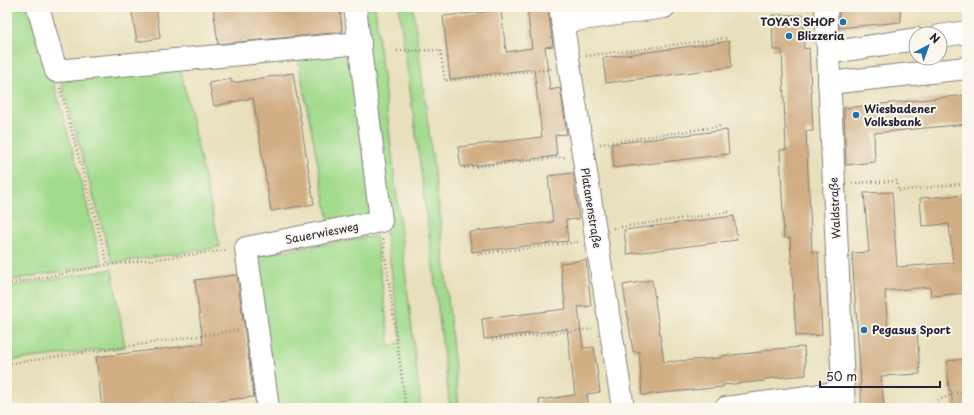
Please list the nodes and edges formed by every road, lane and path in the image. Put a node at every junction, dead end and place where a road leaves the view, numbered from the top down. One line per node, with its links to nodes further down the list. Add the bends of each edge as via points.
1 (38, 7): 15 (street)
2 (355, 7): 10 (street)
3 (826, 7): 12 (street, Waldstraße)
4 (653, 8): 5 (street)
5 (561, 15): 13 (street, Platanenstraße)
6 (967, 32): 7 (street)
7 (948, 35)
8 (727, 38): 13 (path)
9 (908, 40): 12 (street)
10 (360, 43): 15 (street); 23 (street)
11 (397, 51): 13 (path, via 440,50 445,82)
12 (828, 53): 16 (street, Waldstraße)
13 (569, 62): 18 (street, Platanenstraße)
14 (967, 68): 16 (street)
15 (56, 71): 27 (path)
16 (829, 83): 21 (street, Waldstraße)
17 (721, 126): 18 (path)
18 (583, 151): 19 (path); 24 (street, Platanenstraße)
19 (464, 168)
20 (967, 182): 21 (path, via 898,191 897,181)
21 (834, 184): 36 (street, Waldstraße)
22 (730, 212): 24 (path)
23 (381, 221): 31 (street, Sauerwiesweg, via 246,248); 38 (path)
24 (596, 235): 26 (path); 32 (street, Platanenstraße)
25 (225, 251): 27 (path)
26 (478, 254)
27 (108, 265): 28 (path)
28 (7, 284)
29 (961, 287): 30 (path)
30 (967, 287)
31 (257, 327): 34 (path); 37 (street, Sauerwiesweg)
32 (610, 327): 33 (path); 39 (street, Platanenstraße)
33 (492, 340)
34 (7, 364)
35 (967, 392): 41 (path, via 955,393 937,401)
36 (843, 400): 40 (street)
37 (268, 408)
38 (406, 408)
39 (623, 408)
40 (726, 408)
41 (935, 408)

